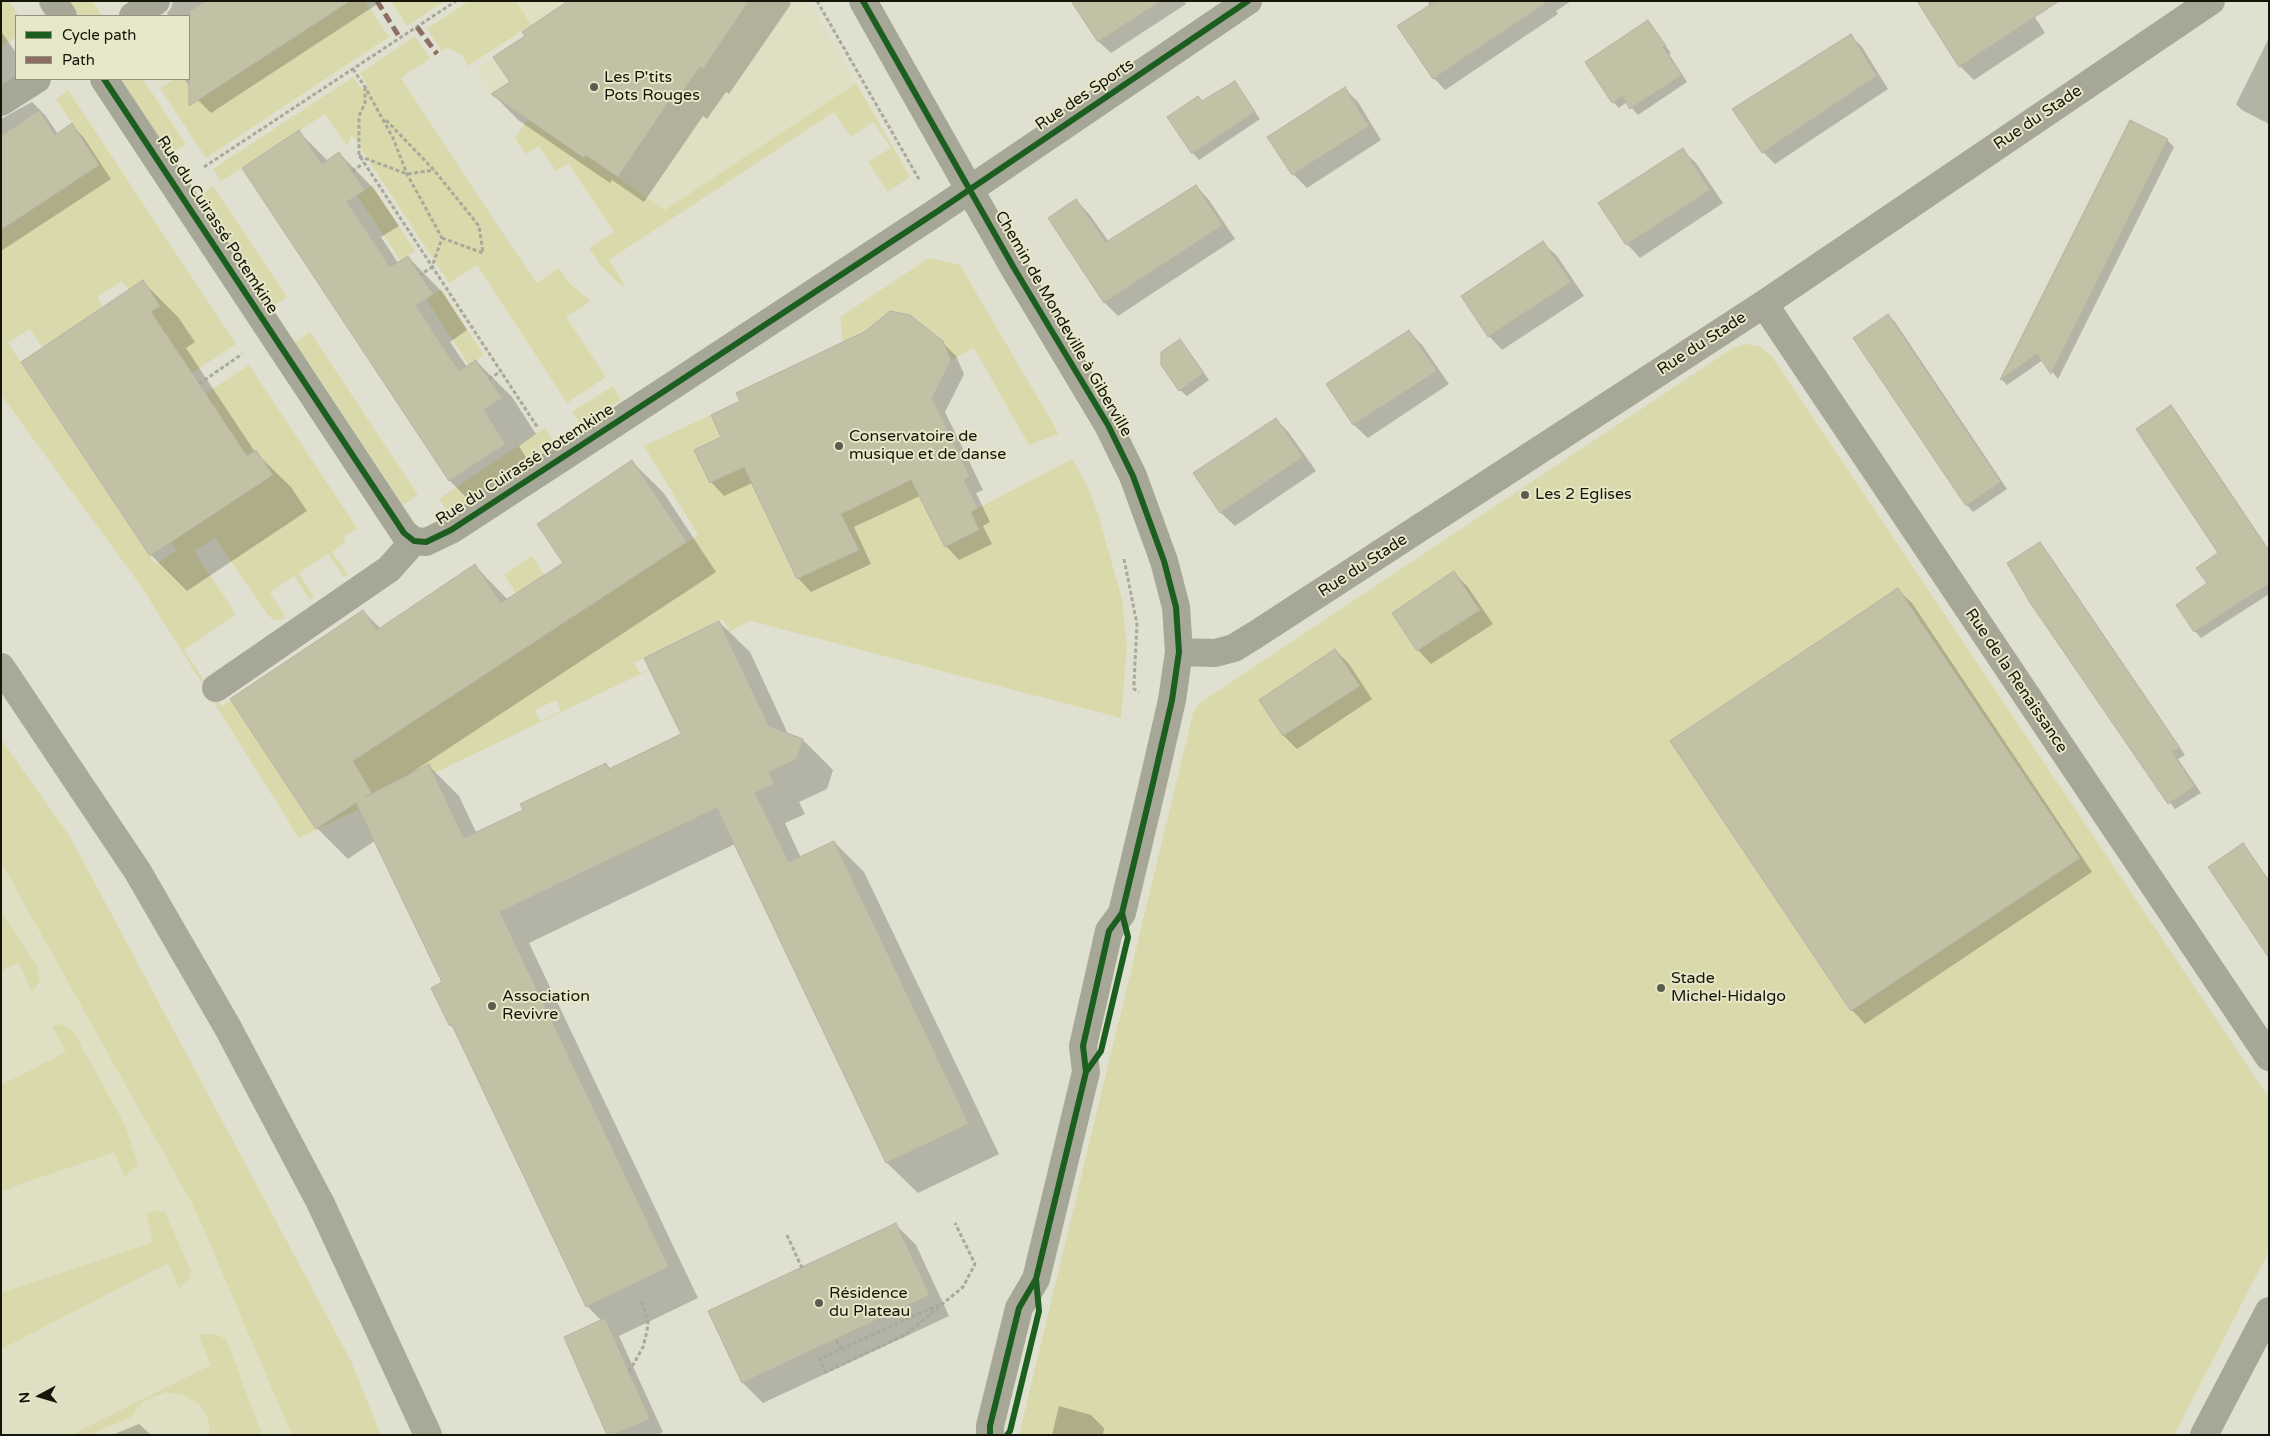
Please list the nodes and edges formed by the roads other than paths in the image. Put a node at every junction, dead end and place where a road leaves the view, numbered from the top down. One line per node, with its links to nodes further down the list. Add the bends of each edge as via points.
1 (53, 1): 6 (street)
2 (156, 1): 7 (street)
3 (862, 1): 11 (street, Chemin de Mondeville à Giberville)
4 (1248, 1): 11 (street, Rue des Sports)
5 (2211, 1): 13 (street, Rue du Stade)
6 (62, 15)
7 (135, 15)
8 (35, 80): 10 (street)
9 (105, 80): 14 (street, Rue du Cuirassé Potemkine, via 399,526)
10 (1, 102)
11 (970, 189): 12 (street, Rue des Sports); 15 (street, Chemin de Mondeville à Giberville, via 1108,425 1133,476 1171,583)
12 (938, 210): 14 (street, Rue du Cuirassé Potemkine, via 451,530 426,542)
13 (1764, 304): 15 (street, Rue du Stade, via 1255,636 1234,648 1215,653); 18 (street, Rue de la Renaissance)
14 (414, 541): 17 (street, via 389,569)
15 (1179, 652): 21 (street, Chemin de Mondeville à Giberville, via 1154,783 1122,913 1109,931 1082,1046 1086,1072 1036,1279 1019,1308)
16 (1, 667): 20 (main road, via 138,872 228,1028 321,1204)
17 (216, 688)
18 (2269, 1057)
19 (2269, 1311): 22 (street)
20 (428, 1435)
21 (990, 1435)
22 (2204, 1435)

